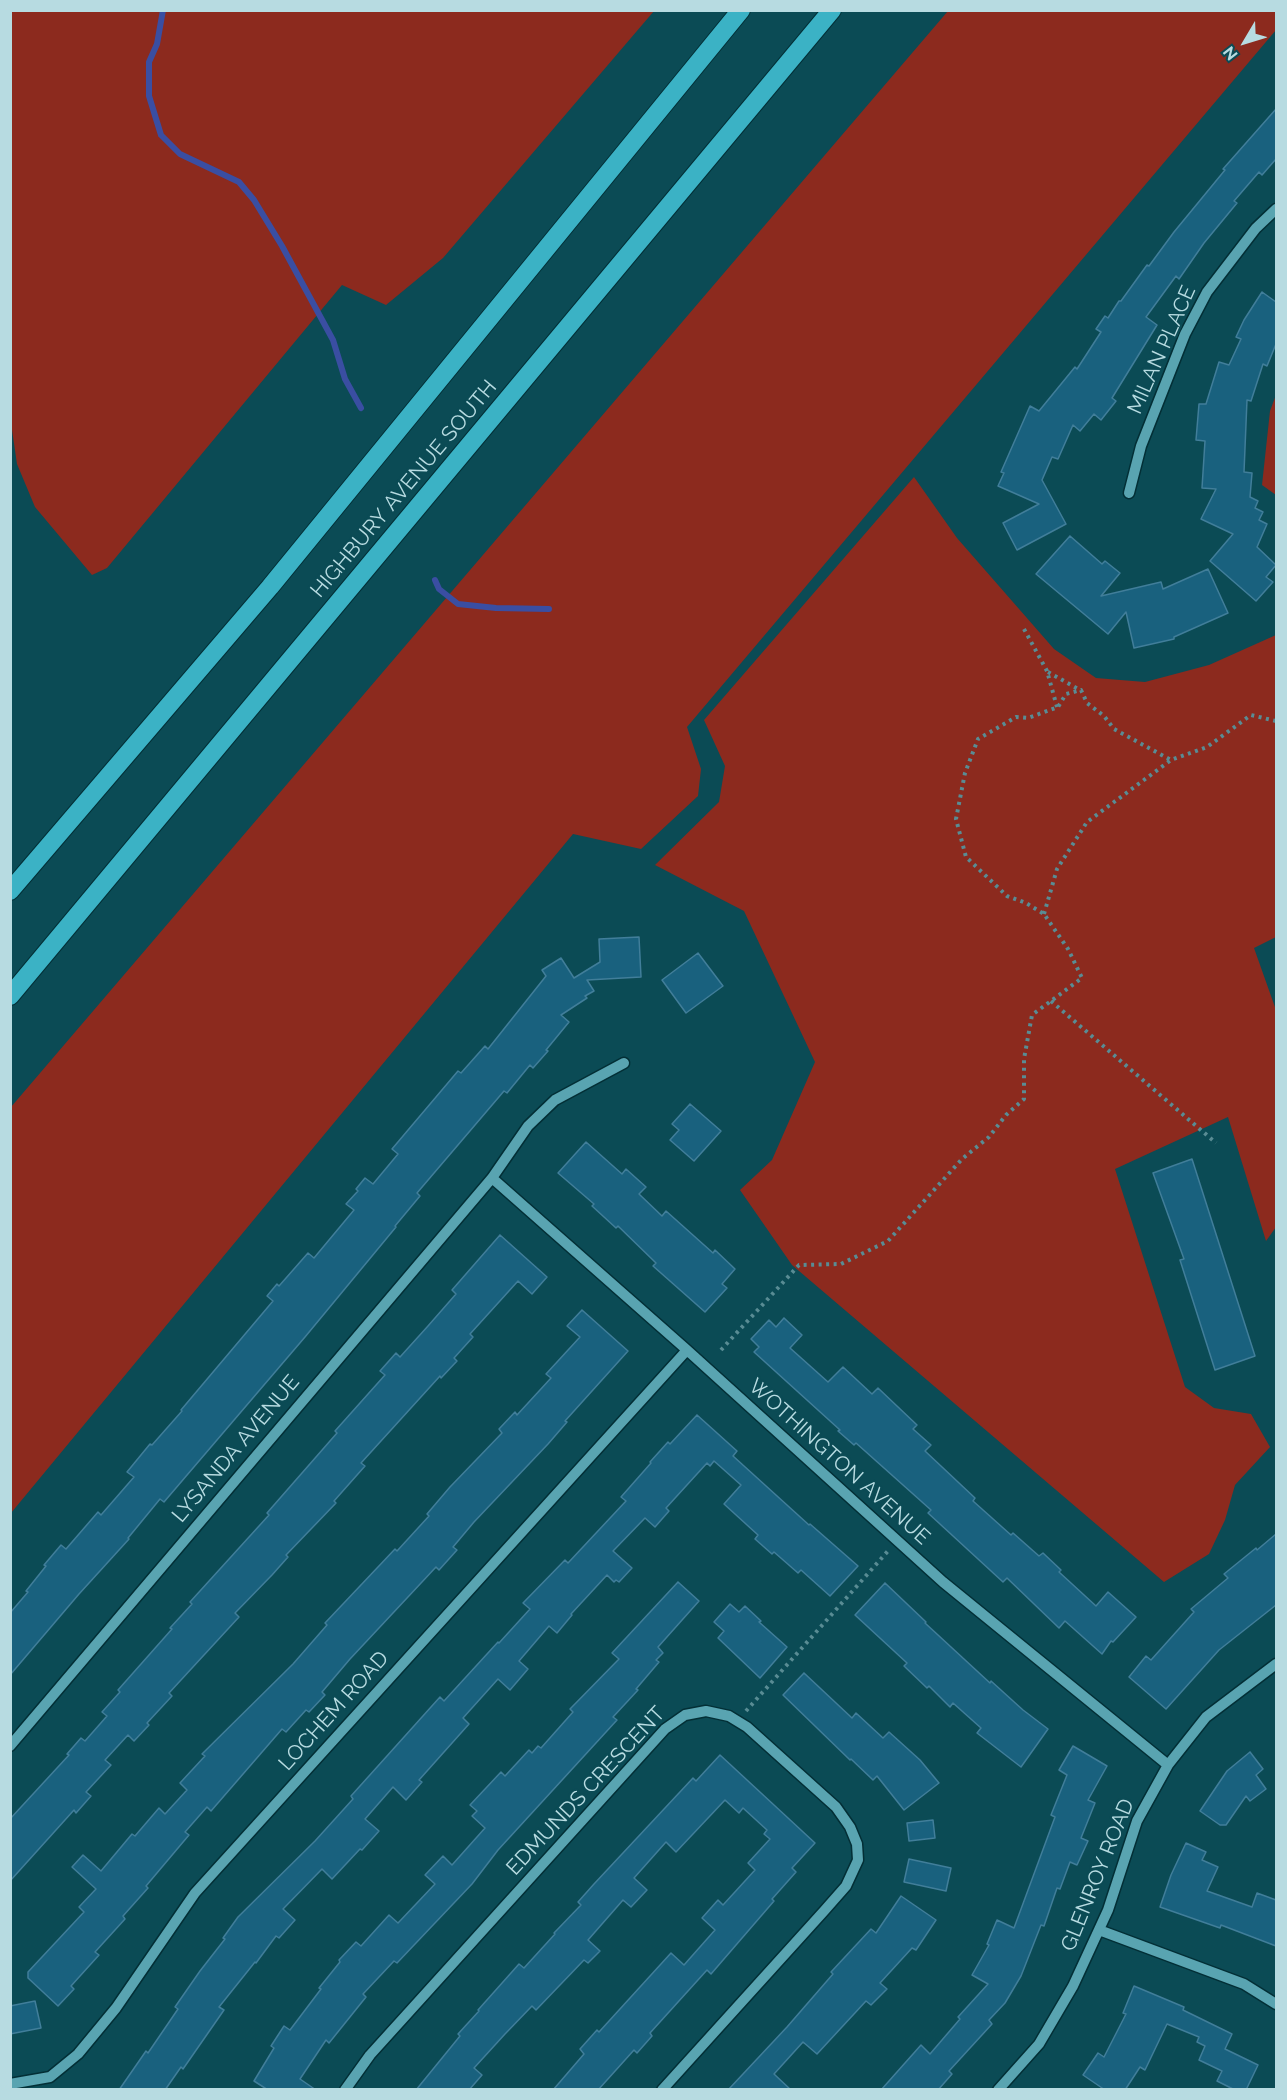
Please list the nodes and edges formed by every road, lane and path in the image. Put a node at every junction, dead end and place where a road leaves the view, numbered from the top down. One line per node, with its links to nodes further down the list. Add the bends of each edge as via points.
1 (741, 10): 11 (highway, HIGHBURY AVENUE SOUTH, via 270,587)
2 (832, 10): 13 (highway, HIGHBURY AVENUE SOUTH)
3 (1276, 208): 4 (street, MILAN PLACE, via 1207,292 1141,446)
4 (1128, 493)
5 (1024, 629): 6 (path)
6 (1047, 671): 7 (path); 8 (path)
7 (1081, 690): 8 (path, via 1066,694); 10 (path, via 1087,703 1114,729)
8 (1058, 707): 12 (path, via 1028,718 1016,717 978,739 965,773 956,819 966,857 1007,896)
9 (1276, 721): 10 (path, via 1251,715 1207,747)
10 (1172, 760): 12 (path, via 1087,822 1057,869)
11 (10, 891)
12 (1044, 914): 14 (path, via 1082,978)
13 (10, 996)
14 (1052, 1001): 16 (path); 19 (path, via 1032,1015 1024,1059 1024,1099 989,1137 962,1159 888,1241 841,1264 799,1265)
15 (624, 1063): 17 (street, LYSANDA AVENUE, via 555,1100 528,1126)
16 (1216, 1143)
17 (492, 1178): 18 (street, WOTHINGTON AVENUE); 23 (street, LYSANDA AVENUE)
18 (687, 1350): 20 (street, WOTHINGTON AVENUE); 27 (street, LOCHEM ROAD, via 195,1893 116,2008 78,2054 50,2077)
19 (721, 1350)
20 (897, 1540): 22 (path); 24 (street, WOTHINGTON AVENUE)
21 (1276, 1664): 24 (street, GLENROY ROAD, via 1206,1717)
22 (738, 1721): 28 (street, EDMUNDS CRESCENT, via 706,1711 685,1715 665,1729 370,2055); 29 (street, EDMUNDS CRESCENT, via 836,1807 850,1827 858,1860 846,1886 832,1903)
23 (10, 1746)
24 (1168, 1765): 25 (street, GLENROY ROAD, via 1137,1821)
25 (1099, 1930): 26 (street, via 1244,1984); 30 (street, GLENROY ROAD, via 1073,1986 1039,2044)
26 (1276, 2004)
27 (10, 2084)
28 (345, 2090)
29 (662, 2090)
30 (998, 2090)

